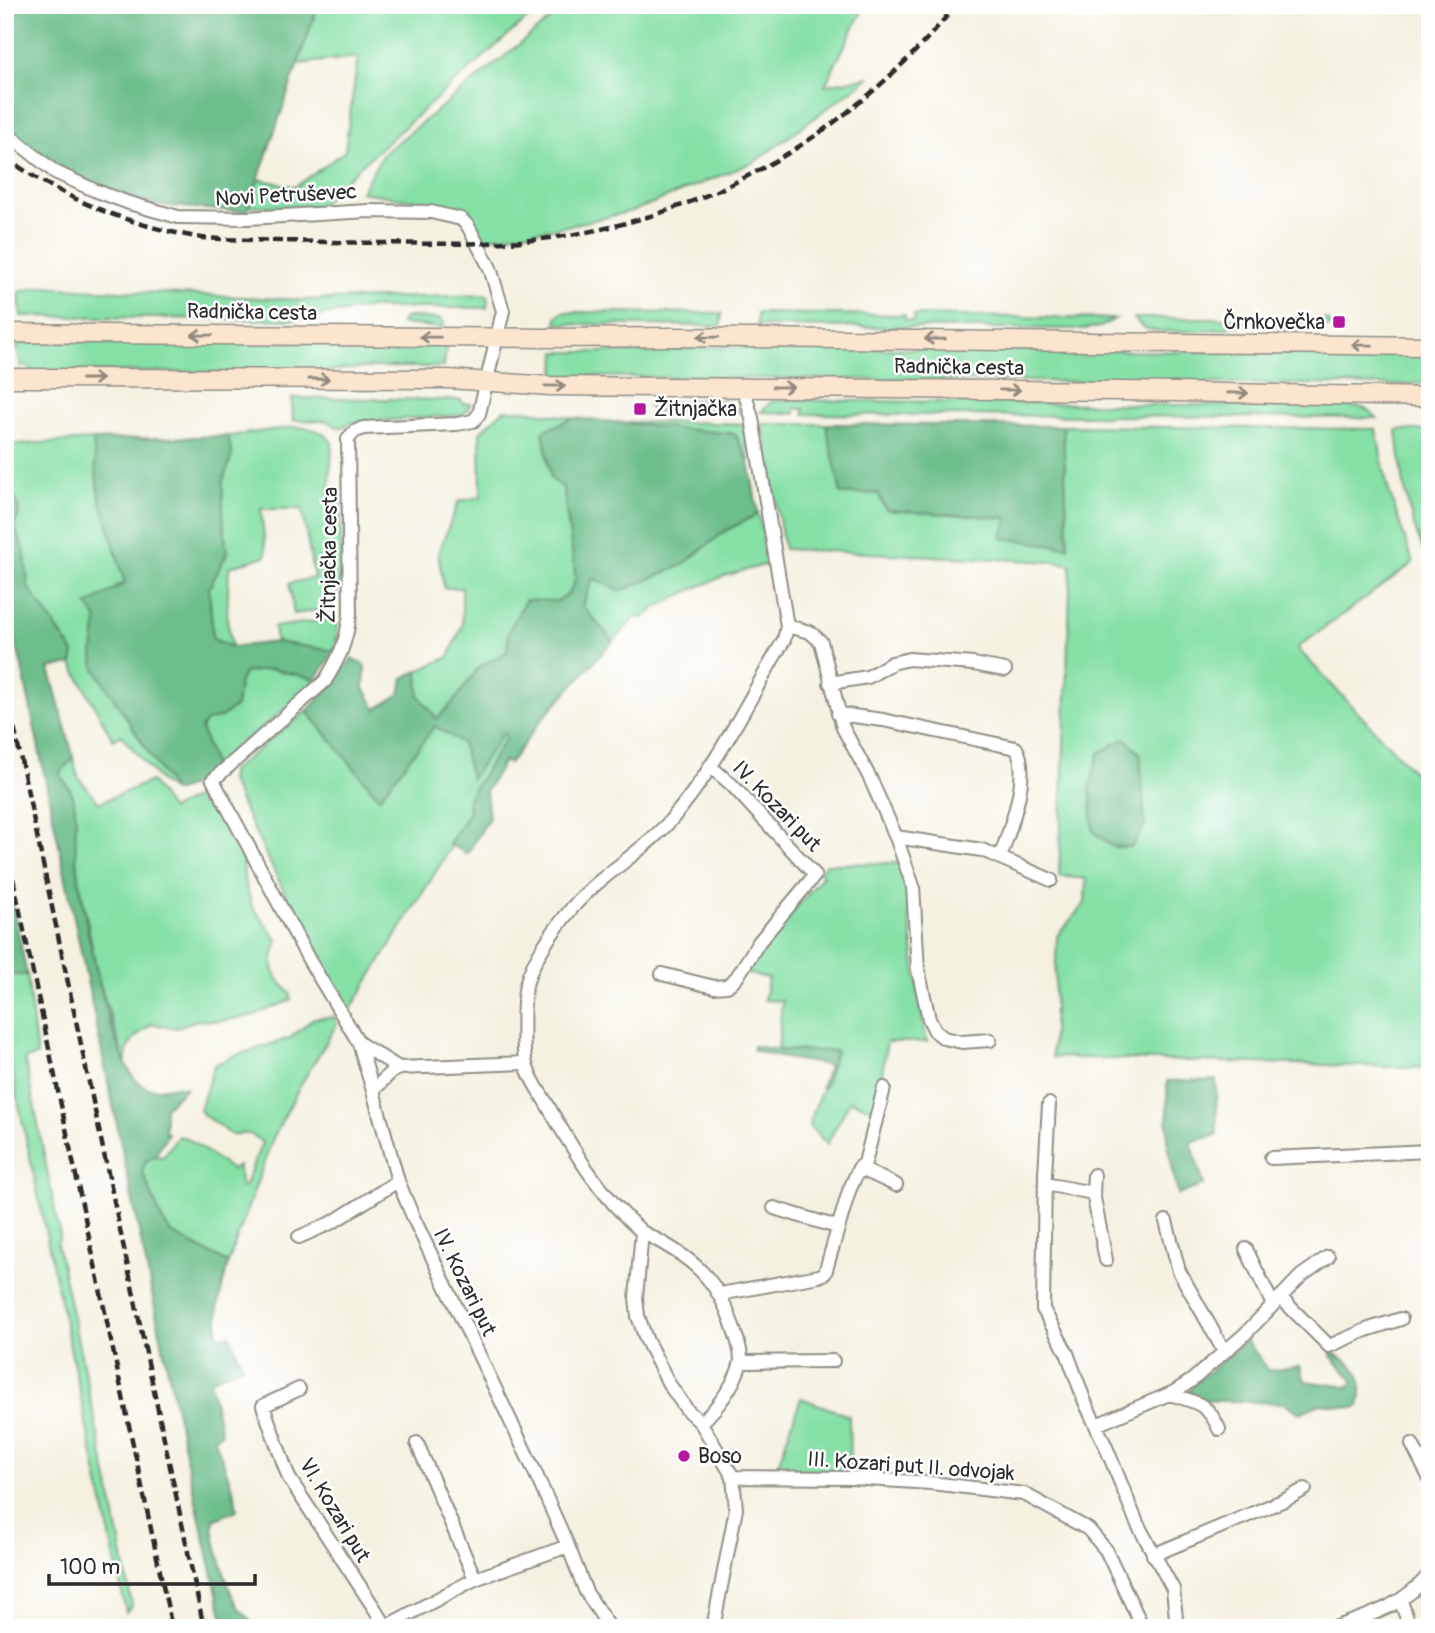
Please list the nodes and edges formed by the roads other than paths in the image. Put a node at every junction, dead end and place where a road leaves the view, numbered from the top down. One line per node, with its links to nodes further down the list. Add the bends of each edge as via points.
1 (5, 132): 3 (street, Novi Petruševec, via 55,172 129,203 178,216 248,218 369,211 431,212 461,219 490,268 503,310)
2 (10, 333): 3 (main road, Radnička cesta, one-way to 2)
3 (498, 337): 4 (main road, Radnička cesta, one-way to 3); 6 (street)
4 (1430, 346)
5 (5, 378): 6 (main road, Radnička cesta, one-way to 6, via 448,379)
6 (487, 383): 7 (main road, Radnička cesta, one-way to 7); 19 (street, Žitnjačka cesta, via 473,421 363,428 348,439 346,642 325,681 214,780 309,960)
7 (743, 387): 8 (main road, Radnička cesta, one-way to 8); 9 (street)
8 (1430, 397)
9 (787, 626): 11 (street, via 817,636); 13 (street, IV. Kozari put, via 784,640)
10 (1005, 670): 11 (street, via 909,659 868,677)
11 (830, 683): 12 (street)
12 (838, 714): 14 (street); 15 (street, via 1016,748 1020,755 1017,803)
13 (710, 766): 17 (street, IV. Kozari put, via 815,875 727,986); 20 (street, IV. Kozari put, via 671,820 575,905 539,956 524,997)
14 (896, 837): 15 (street, via 982,850); 18 (street, via 913,886 919,969 929,1019 944,1038)
15 (1000, 858): 16 (street)
16 (1051, 880)
17 (662, 974)
18 (990, 1040)
19 (359, 1043): 21 (street); 23 (street, IV. Kozari put)
20 (525, 1063): 21 (street); 36 (street, IV. Kozari put, via 585,1169 620,1213)
21 (399, 1068): 23 (street)
22 (884, 1088): 27 (street)
23 (373, 1091): 29 (street, IV. Kozari put)
24 (1049, 1104): 30 (street)
25 (1430, 1151): 26 (street)
26 (1271, 1158)
27 (859, 1168): 31 (street); 35 (street)
28 (1094, 1175): 32 (street)
29 (398, 1181): 37 (street, via 333,1222); 57 (street, IV. Kozari put)
30 (1045, 1184): 32 (street); 50 (street, via 1043,1309 1068,1353)
31 (896, 1185)
32 (1093, 1193): 40 (street)
33 (774, 1208): 35 (street)
34 (1166, 1222): 44 (street, via 1179,1270)
35 (837, 1227): 41 (street, via 825,1273)
36 (642, 1232): 41 (street, IV. Kozari put, via 677,1250); 49 (street, via 638,1316 669,1384)
37 (299, 1237)
38 (1246, 1249): 42 (street)
39 (1328, 1257): 42 (street)
40 (1106, 1260)
41 (720, 1294): 46 (street, IV. Kozari put)
42 (1276, 1301): 43 (street, via 1329,1346); 44 (street)
43 (1401, 1319)
44 (1224, 1351): 48 (street)
45 (833, 1361): 46 (street)
46 (741, 1362): 49 (street, via 714,1411)
47 (299, 1388): 62 (street, VI. Kozari put, via 263,1406 267,1421 289,1478)
48 (1170, 1394): 50 (street); 51 (street, via 1203,1405 1212,1412)
49 (701, 1423): 54 (street)
50 (1096, 1425): 58 (street)
51 (1219, 1429)
52 (417, 1443): 60 (street)
53 (1412, 1444): 55 (street)
54 (733, 1477): 64 (street, via 736,1508); 65 (street, III. Kozari put II. odvojak, via 851,1478 1024,1494 1088,1529 1106,1550)
55 (1430, 1479)
56 (1305, 1489): 58 (street)
57 (568, 1546): 60 (street, VI. Kozari put); 63 (street, IV. Kozari put, via 586,1592)
58 (1153, 1555): 66 (street, via 1174,1590)
59 (1430, 1574): 61 (street)
60 (475, 1579): 62 (street, VI. Kozari put)
61 (1401, 1601): 67 (street); 68 (street)
62 (385, 1627)
63 (610, 1628)
64 (712, 1628)
65 (1143, 1628)
66 (1177, 1628)
67 (1334, 1628)
68 (1410, 1628)

